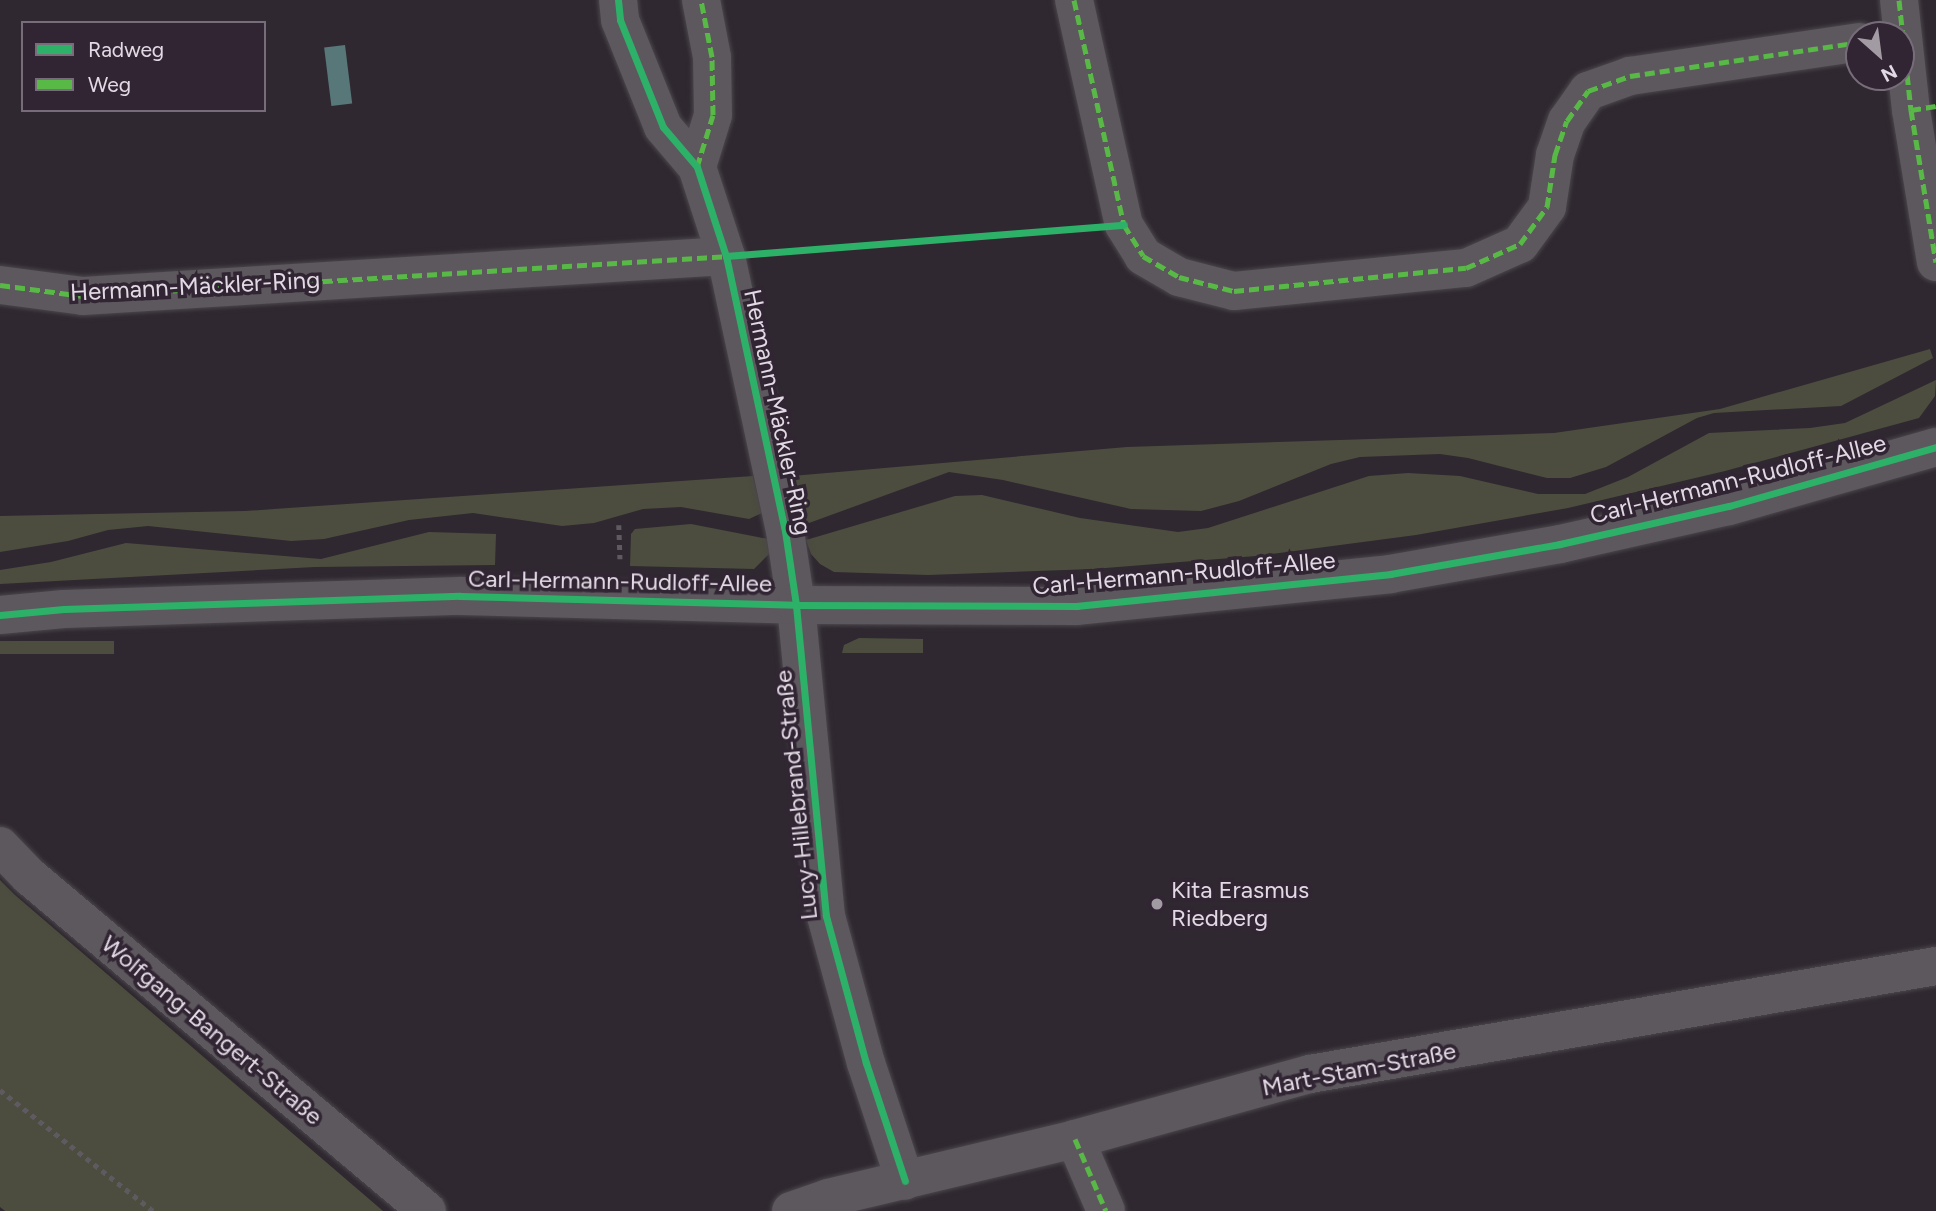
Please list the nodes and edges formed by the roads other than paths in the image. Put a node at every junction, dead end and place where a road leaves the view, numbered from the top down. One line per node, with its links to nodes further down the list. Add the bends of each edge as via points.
1 (618, 0): 6 (street, Hermann-Mäckler-Ring, via 620,19 663,127)
2 (701, 0): 6 (street, via 712,57 713,115)
3 (1074, 0): 4 (street, via 1124,225 1143,256 1179,276 1234,291 1466,268 1520,244 1548,207 1555,155 1567,121 1588,91 1630,76)
4 (1845, 44)
5 (1911, 91): 8 (street)
6 (698, 167): 7 (street, Hermann-Mäckler-Ring)
7 (726, 256): 9 (street, Hermann-Mäckler-Ring, via 83,296); 11 (street, Hermann-Mäckler-Ring, via 785,531)
8 (1936, 262)
9 (0, 285)
10 (1936, 447): 11 (street, Carl-Hermann-Rudloff-Allee, via 1729,506 1560,544 1390,574 1077,606)
11 (796, 605): 12 (street, Carl-Hermann-Rudloff-Allee, via 460,596); 16 (street, Lucy-Hillebrand-Straße, via 826,916 866,1063)
12 (0, 615)
13 (0, 846): 17 (street, Wolfgang-Bangert-Straße, via 29,876)
14 (1936, 966): 15 (street, Mart-Stam-Straße, via 1310,1074)
15 (1075, 1139): 16 (street, Mart-Stam-Straße); 19 (street)
16 (905, 1181): 18 (street, Mart-Stam-Straße)
17 (427, 1211)
18 (791, 1211)
19 (1106, 1211)

